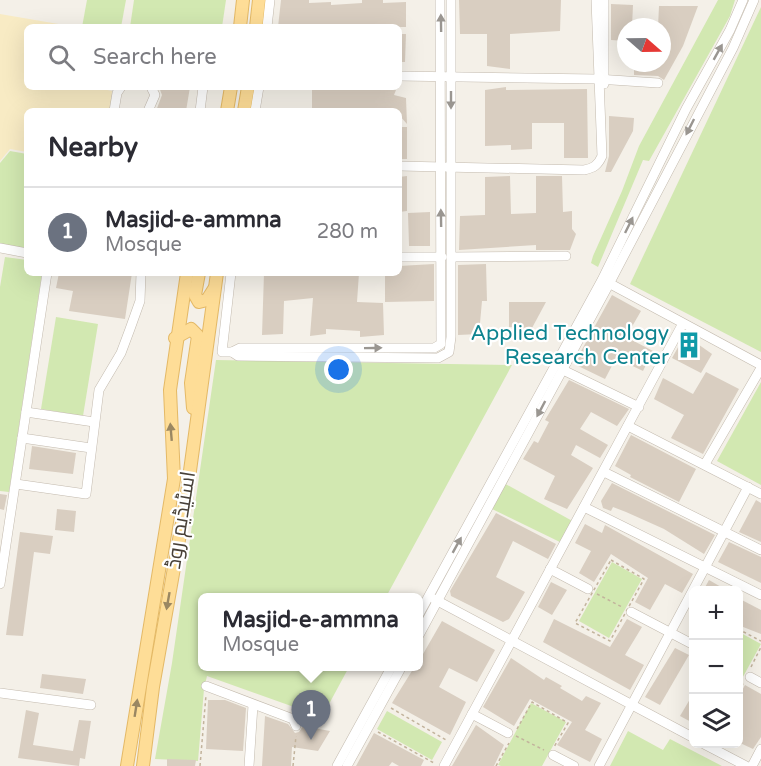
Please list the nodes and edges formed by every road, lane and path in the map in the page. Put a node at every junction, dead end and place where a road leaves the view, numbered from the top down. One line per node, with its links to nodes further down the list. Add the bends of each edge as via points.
1 (243, 0): 10 (main road)
2 (259, 0): 11 (main road)
3 (270, 0): 12 (street)
4 (440, 0): 14 (street, one-way to 4)
5 (451, 0): 14 (street)
6 (596, 0): 15 (street)
7 (604, 0): 15 (street)
8 (743, 0): 43 (street, one-way to 8, via 686,109)
9 (754, 0): 43 (street, one-way to 43, via 733,48)
10 (240, 24)
11 (256, 24)
12 (267, 24)
13 (402, 76): 14 (street)
14 (446, 76): 15 (street); 30 (street); 31 (street, one-way to 31)
15 (602, 79): 16 (street); 31 (street, via 602,156 592,169)
16 (658, 83)
17 (119, 90): 23 (street)
18 (152, 90): 24 (street, via 155,95)
19 (203, 90): 25 (street)
20 (230, 90): 26 (main road)
21 (248, 90): 27 (main road)
22 (258, 90): 28 (street)
23 (114, 108)
24 (149, 108)
25 (200, 108)
26 (228, 108)
27 (244, 108)
28 (256, 108)
29 (402, 166): 30 (street)
30 (441, 166): 31 (street); 36 (street, one-way to 30)
31 (451, 166): 36 (street)
32 (0, 248): 33 (street)
33 (24, 252)
34 (566, 256): 36 (street)
35 (402, 257): 36 (street)
36 (446, 257): 48 (street, via 442,339 438,346 240,348)
37 (47, 276): 52 (street)
38 (141, 276): 53 (street, via 140,301 121,353 99,390)
39 (186, 276): 46 (main road, اسٹیڈیم روڈ)
40 (198, 276): 44 (main road, via 195,295 199,302 207,300)
41 (216, 276): 44 (main road, اسٹیڈیم روڈ)
42 (231, 276): 48 (street)
43 (606, 282): 45 (street); 50 (street); 71 (street, one-way to 43)
44 (214, 288): 47 (main road, اسٹیڈیم روڈ)
45 (682, 325): 49 (street); 51 (street)
46 (175, 339): 55 (main road, via 191,329 198,336 191,382); 101 (main road, اسٹیڈیم روڈ, one-way to 46, via 174,478 169,405)
47 (206, 352): 48 (street); 55 (main road, اسٹیڈیم روڈ)
48 (222, 352)
49 (761, 367): 58 (street)
50 (563, 370): 51 (street); 71 (street, one-way to 71)
51 (639, 407): 54 (street)
52 (26, 412): 53 (street); 56 (street)
53 (94, 422): 57 (street)
54 (628, 426): 58 (street); 59 (street)
55 (195, 428): 102 (main road, اسٹیڈیم روڈ, one-way to 102)
56 (22, 438): 57 (street); 60 (street)
57 (91, 448): 60 (street, via 86,494)
58 (705, 464): 61 (street)
59 (604, 472): 63 (street); 64 (street)
60 (16, 484): 68 (street)
61 (748, 487): 62 (street); 64 (street)
62 (761, 494)
63 (584, 507): 66 (street); 67 (street)
64 (725, 531): 65 (street); 66 (street)
65 (761, 550)
66 (706, 566): 70 (street); 75 (street)
67 (550, 569): 69 (street); 77 (street)
68 (0, 584)
69 (590, 590): 73 (path); 73 (path, via 611,560 644,579); 73 (path, via 575,622 610,641)
70 (761, 595)
71 (433, 599): 72 (street); 74 (street); 77 (street)
72 (423, 610)
73 (629, 611): 75 (street)
74 (423, 625)
75 (670, 632): 79 (street); 90 (street)
76 (743, 632): 78 (path)
77 (512, 641): 90 (street); 92 (street)
78 (761, 641)
79 (689, 643)
80 (761, 647): 83 (path)
81 (390, 671): 91 (street)
82 (399, 671): 87 (street)
83 (748, 676): 84 (street)
84 (761, 683)
85 (206, 686): 89 (street); 103 (path)
86 (0, 693): 88 (street)
87 (382, 703): 91 (street); 97 (path)
88 (91, 705)
89 (253, 705): 93 (street, via 293,720); 104 (street)
90 (632, 705): 96 (street); 112 (street)
91 (372, 714): 94 (street); 106 (street)
92 (472, 714): 95 (street); 97 (street)
93 (296, 726): 105 (path)
94 (370, 727): 107 (street); 108 (path)
95 (511, 734): 95 (path, via 532,702 568,723 551,753); 110 (path)
96 (689, 736)
97 (455, 745): 109 (street)
98 (712, 748): 113 (street)
99 (761, 749): 114 (street)
100 (553, 755): 111 (street)
101 (127, 766)
102 (143, 766)
103 (200, 766)
104 (249, 766)
105 (293, 766)
106 (337, 766)
107 (347, 766)
108 (439, 766)
109 (444, 766)
110 (496, 766)
111 (574, 766)
112 (599, 766)
113 (746, 766)
114 (752, 766)

